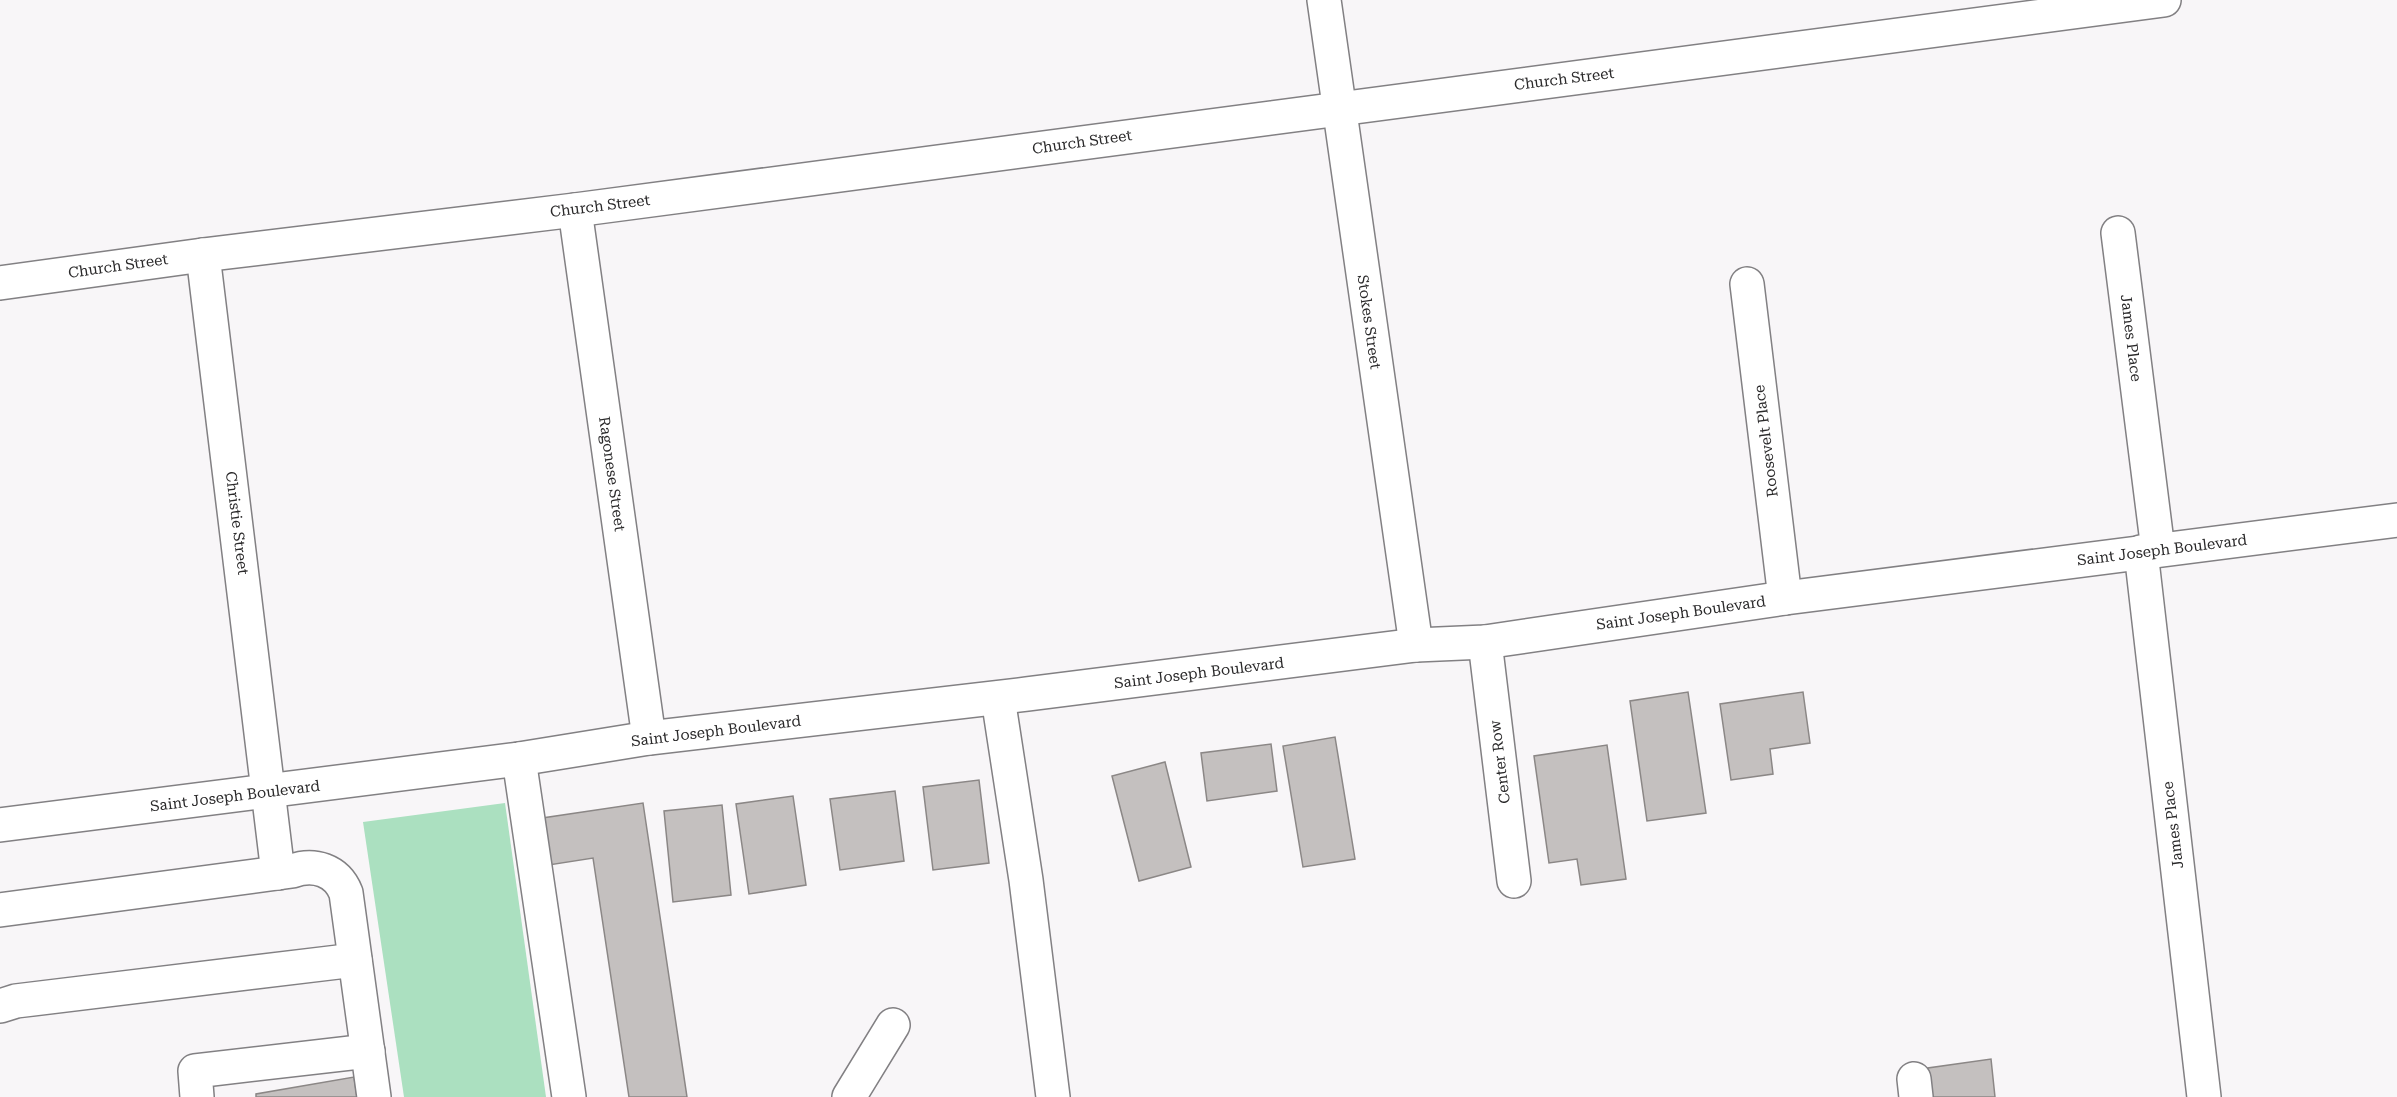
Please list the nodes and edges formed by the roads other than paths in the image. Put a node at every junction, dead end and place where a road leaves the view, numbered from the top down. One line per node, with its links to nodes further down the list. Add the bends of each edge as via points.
1 (1324, 0): 3 (street, Stokes Street)
2 (2164, 0): 3 (street, Church Street)
3 (1339, 109): 4 (street, Church Street); 13 (street, Stokes Street)
4 (575, 210): 6 (street, Church Street); 15 (street, Ragonese Street)
5 (2118, 234): 10 (street, James Place)
6 (203, 255): 7 (street, Church Street); 17 (street, Christie Street)
7 (0, 283)
8 (1747, 284): 11 (street, Roosevelt Place)
9 (2397, 520): 10 (street, Saint Joseph Boulevard)
10 (2150, 551): 11 (street, Saint Joseph Boulevard); 31 (street, James Place)
11 (1785, 598): 12 (street, Saint Joseph Boulevard)
12 (1485, 642): 13 (street, Saint Joseph Boulevard); 20 (street, Center Row)
13 (1416, 645): 14 (street, Saint Joseph Boulevard)
14 (998, 698): 15 (street, Saint Joseph Boulevard); 30 (street)
15 (649, 738): 16 (street, Saint Joseph Boulevard)
16 (519, 759): 17 (street, Saint Joseph Boulevard); 28 (street)
17 (270, 791): 18 (street, Saint Joseph Boulevard); 19 (street, Christie Street)
18 (0, 825)
19 (278, 873): 21 (street); 22 (street, via 305,866 321,868 341,881)
20 (1514, 881)
21 (0, 910)
22 (355, 960): 23 (street); 25 (street)
23 (0, 1006)
24 (893, 1025): 29 (street)
25 (368, 1051): 26 (street, via 195,1071); 27 (street)
26 (197, 1097)
27 (374, 1097)
28 (569, 1097)
29 (849, 1097)
30 (1053, 1097)
31 (2204, 1097)

